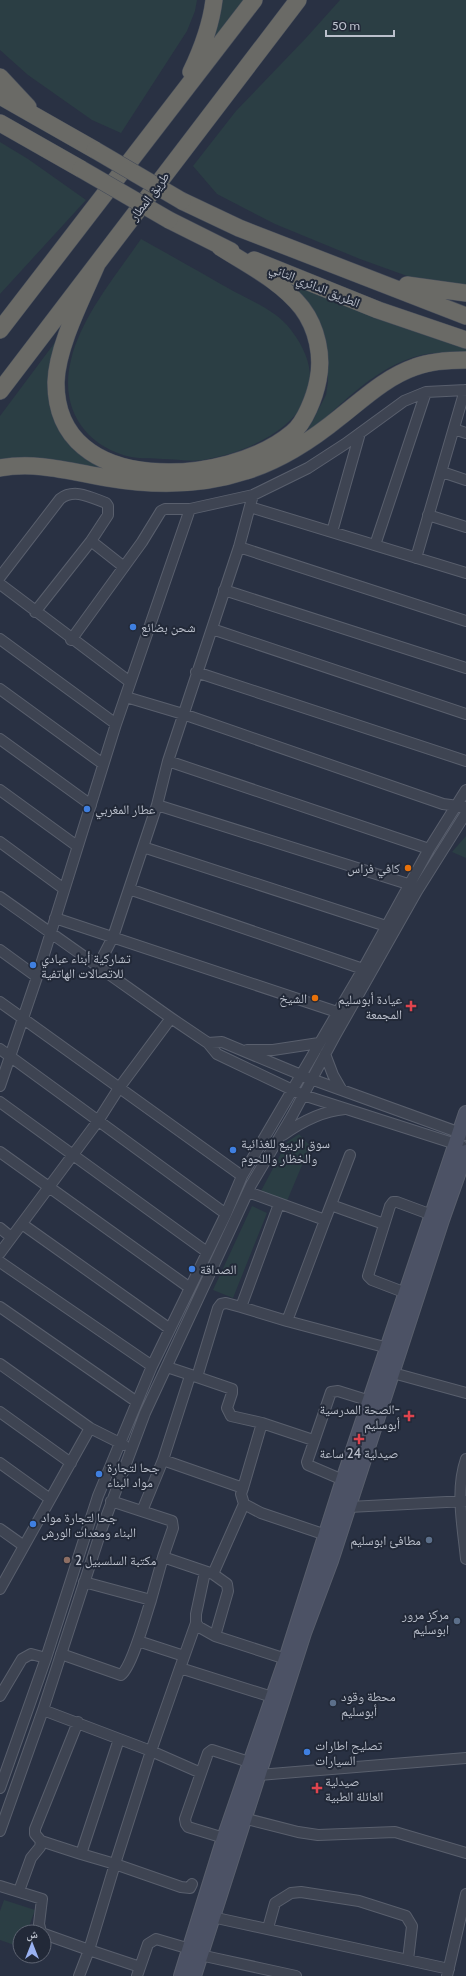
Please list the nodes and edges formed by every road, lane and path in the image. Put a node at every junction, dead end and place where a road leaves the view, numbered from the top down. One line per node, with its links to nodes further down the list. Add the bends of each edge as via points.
1 (214, 0): 8 (highway, via 199,55)
2 (254, 0): 8 (highway)
3 (298, 0): 5 (highway, طريق المطار)
4 (309, 0): 5 (highway)
5 (283, 21): 12 (highway, طريق المطار)
6 (0, 77): 10 (highway)
7 (0, 96): 10 (highway)
8 (176, 102): 16 (highway)
9 (0, 122): 11 (highway, الطريق الدائري الثاني, bridge)
10 (44, 122): 13 (highway, الطريق الدائري الثاني, bridge, via 182,200 239,228)
11 (220, 247): 12 (highway, via 269,278 303,309 317,343 319,373 310,406 294,433 250,457 197,470 163,473 135,470 113,464 85,448 72,434 63,418 58,403 56,382 58,363); 17 (highway, الطريق الدائري الثاني, via 378,310)
12 (97, 264): 20 (highway, طريق المطار)
13 (372, 279): 14 (highway); 15 (highway, الطريق الدائري الثاني)
14 (466, 293)
15 (466, 316)
16 (0, 330)
17 (466, 340)
18 (466, 360): 25 (highway, via 427,364 398,374 292,450 264,464 229,476 194,483 172,484 110,478 35,466)
19 (465, 390): 21 (street); 22 (street)
20 (0, 392)
21 (426, 392): 23 (street, via 404,401); 35 (street)
22 (454, 429): 24 (street); 26 (street)
23 (360, 433): 28 (street, via 308,468); 33 (street)
24 (466, 433)
25 (0, 468)
26 (442, 472): 27 (street); 31 (street)
27 (466, 480)
28 (253, 495): 29 (street); 30 (street)
29 (250, 507): 33 (street); 36 (street)
30 (190, 509): 38 (street, via 165,508 161,511); 50 (street)
31 (428, 514): 32 (street); 37 (street)
32 (466, 527)
33 (332, 532): 35 (street)
34 (91, 541): 38 (street); 40 (street, via 108,515 108,506 76,492 65,495); 43 (street)
35 (375, 545): 37 (street)
36 (239, 547): 42 (street); 44 (street)
37 (416, 558): 39 (street)
38 (124, 567): 47 (street)
39 (466, 573)
40 (0, 577)
41 (0, 584): 43 (street)
42 (224, 590): 45 (street); 48 (street)
43 (35, 612): 47 (street)
44 (466, 620)
45 (212, 629): 49 (street); 54 (street)
46 (0, 639): 55 (street)
47 (71, 640): 50 (street)
48 (466, 668)
49 (196, 672): 53 (street); 57 (street)
50 (130, 682): 52 (street)
51 (0, 689): 59 (street)
52 (126, 697): 53 (street); 55 (street)
53 (183, 714): 58 (street); 62 (street)
54 (466, 714)
55 (116, 724): 59 (street)
56 (0, 739): 64 (street)
57 (466, 761)
58 (168, 762): 63 (street); 71 (street)
59 (103, 764): 64 (street)
60 (0, 790): 69 (street)
61 (466, 790): 65 (street)
62 (443, 804): 65 (street); 66 (street)
63 (157, 805): 70 (street); 72 (street)
64 (91, 806): 69 (street)
65 (461, 806): 66 (street)
66 (451, 814): 67 (street); 71 (street)
67 (465, 818): 92 (street, via 417,891)
68 (0, 842): 73 (street)
69 (77, 846): 73 (street)
70 (143, 847): 74 (street); 77 (street)
71 (429, 849): 72 (street)
72 (408, 884): 77 (street)
73 (64, 889): 76 (street)
74 (129, 890): 79 (street); 82 (street)
75 (0, 897): 78 (street)
76 (55, 918): 78 (street); 79 (street)
77 (386, 926): 82 (street)
78 (50, 934): 81 (street); 83 (street)
79 (113, 937): 81 (street); 85 (street)
80 (0, 950): 83 (street)
81 (98, 966): 87 (street)
82 (363, 969): 85 (street)
83 (37, 977): 86 (street)
84 (0, 1002): 86 (street)
85 (337, 1012): 89 (street)
86 (22, 1018): 93 (street); 96 (street)
87 (171, 1018): 88 (street); 96 (street)
88 (208, 1043): 91 (street, via 222,1042); 98 (street, via 217,1054)
89 (319, 1043): 91 (street, via 273,1050); 94 (street)
90 (0, 1048): 93 (street)
91 (242, 1050): 94 (street)
92 (325, 1054): 94 (street); 97 (street)
93 (11, 1057): 95 (street); 103 (street)
94 (307, 1077): 97 (street); 98 (street); 99 (street)
95 (0, 1086)
96 (119, 1088): 103 (street); 109 (street)
97 (341, 1089): 105 (street)
98 (293, 1090): 99 (street); 109 (street)
99 (303, 1095): 101 (street); 104 (street)
100 (0, 1102): 107 (street)
101 (349, 1109): 104 (street, via 336,1110 309,1120); 105 (street)
102 (466, 1113): 105 (main road)
103 (98, 1121): 107 (street); 114 (street)
104 (280, 1138): 111 (street)
105 (463, 1142): 115 (main road); 130 (main road)
106 (0, 1152): 110 (street)
107 (72, 1154): 110 (street); 121 (street)
108 (350, 1155): 113 (street)
109 (242, 1176): 114 (street)
110 (49, 1187): 117 (street); 124 (street)
111 (248, 1192): 112 (street); 134 (street)
112 (279, 1204): 116 (street); 127 (street)
113 (331, 1205): 116 (street); 118 (street)
114 (226, 1214): 121 (street)
115 (432, 1215): 118 (street, via 393,1202); 125 (main road)
116 (325, 1220): 128 (street)
117 (22, 1224): 120 (street); 129 (street)
118 (384, 1224): 125 (street, via 368,1276 372,1280)
119 (0, 1228): 120 (street)
120 (11, 1237): 122 (street)
121 (207, 1252): 124 (street)
122 (0, 1253)
123 (0, 1262): 133 (street)
124 (190, 1288): 129 (street)
125 (406, 1293): 130 (main road)
126 (0, 1307): 139 (street)
127 (241, 1307): 128 (street); 136 (street, via 226,1303 218,1308)
128 (287, 1321): 131 (street)
129 (170, 1329): 133 (street)
130 (398, 1337): 131 (main road); 135 (main road)
131 (388, 1348): 138 (main road)
132 (0, 1364): 142 (street)
133 (152, 1366): 139 (street)
134 (167, 1367): 136 (street); 145 (street)
135 (393, 1373): 137 (street); 156 (main road)
136 (194, 1376): 141 (street, via 232,1389 227,1408 231,1416); 147 (street)
137 (466, 1393)
138 (370, 1401): 143 (street, via 338,1391 331,1392); 150 (main road)
139 (137, 1402): 144 (street)
140 (0, 1412): 149 (street)
141 (262, 1424): 143 (street); 151 (street)
142 (90, 1428): 144 (street); 149 (street)
143 (313, 1440): 150 (street, via 308,1465)
144 (119, 1443): 145 (street); 173 (street, via 93,1510)
145 (131, 1449): 153 (street)
146 (466, 1459): 154 (street, via 462,1470)
147 (163, 1460): 151 (street); 157 (street)
148 (0, 1463): 152 (street)
149 (71, 1463): 152 (street)
150 (343, 1480): 159 (main road)
151 (243, 1488): 155 (street, via 241,1494)
152 (50, 1499): 160 (street)
153 (111, 1501): 157 (street); 165 (street)
154 (463, 1501): 156 (street); 162 (street)
155 (244, 1504): 159 (street, via 261,1513); 164 (street)
156 (349, 1507): 163 (main road)
157 (142, 1511): 161 (street, via 172,1521 173,1528)
158 (0, 1529): 160 (street)
159 (326, 1535): 163 (main road)
160 (24, 1546): 166 (street)
161 (163, 1557): 164 (street); 167 (street)
162 (466, 1559)
163 (325, 1560): 174 (main road); 185 (main road)
164 (209, 1573): 168 (street, via 196,1614); 169 (street, via 227,1584 228,1591)
165 (84, 1582): 167 (street); 171 (street)
166 (1, 1586)
167 (151, 1600): 170 (street)
168 (196, 1624): 169 (street); 172 (street)
169 (214, 1636): 174 (street)
170 (138, 1641): 171 (street, via 126,1670 121,1675); 172 (street)
171 (61, 1654): 178 (street)
172 (184, 1656): 175 (street)
173 (46, 1658): 176 (street, via 31,1654 22,1659); 186 (street)
174 (286, 1659): 177 (main road)
175 (180, 1668): 177 (street); 181 (street)
176 (0, 1696)
177 (272, 1697): 183 (main road)
178 (43, 1710): 179 (street); 187 (street)
179 (78, 1722): 180 (street); 191 (street, via 35,1829 35,1834)
180 (119, 1739): 181 (street); 193 (street)
181 (151, 1751): 184 (street); 194 (street)
182 (466, 1758): 185 (street)
183 (250, 1762): 184 (street, via 212,1750 208,1753); 190 (main road)
184 (201, 1774): 190 (street, via 185,1819 186,1824 188,1827)
185 (259, 1774): 188 (main road)
186 (0, 1788)
187 (3, 1812): 189 (street)
188 (243, 1818): 192 (street, via 318,1835 395,1832); 196 (main road)
189 (0, 1831)
190 (224, 1838): 196 (main road)
191 (41, 1841): 193 (street); 198 (street, via 40,1847 31,1858)
192 (466, 1853)
193 (81, 1854): 194 (street)
194 (115, 1864): 195 (street, via 182,1888 190,1888); 205 (street)
195 (192, 1884)
196 (216, 1885): 200 (main road); 206 (main road)
197 (0, 1886): 198 (street)
198 (19, 1891): 201 (street, via 42,1899)
199 (466, 1894): 204 (street)
200 (212, 1917): 202 (street); 206 (main road)
201 (39, 1924)
202 (268, 1928): 207 (street); 207 (street, via 275,1903 291,1894 301,1892 359,1901 406,1916 412,1926)
203 (52, 1937): 205 (street)
204 (461, 1937): 209 (street)
205 (88, 1950): 208 (street); 210 (street)
206 (195, 1952): 208 (street, via 156,1939 148,1944); 211 (main road); 212 (main road); 213 (street)
207 (408, 1960): 209 (street)
208 (138, 1971)
209 (448, 1972)
210 (79, 1976)
211 (181, 1976)
212 (194, 1976)
213 (296, 1976)

